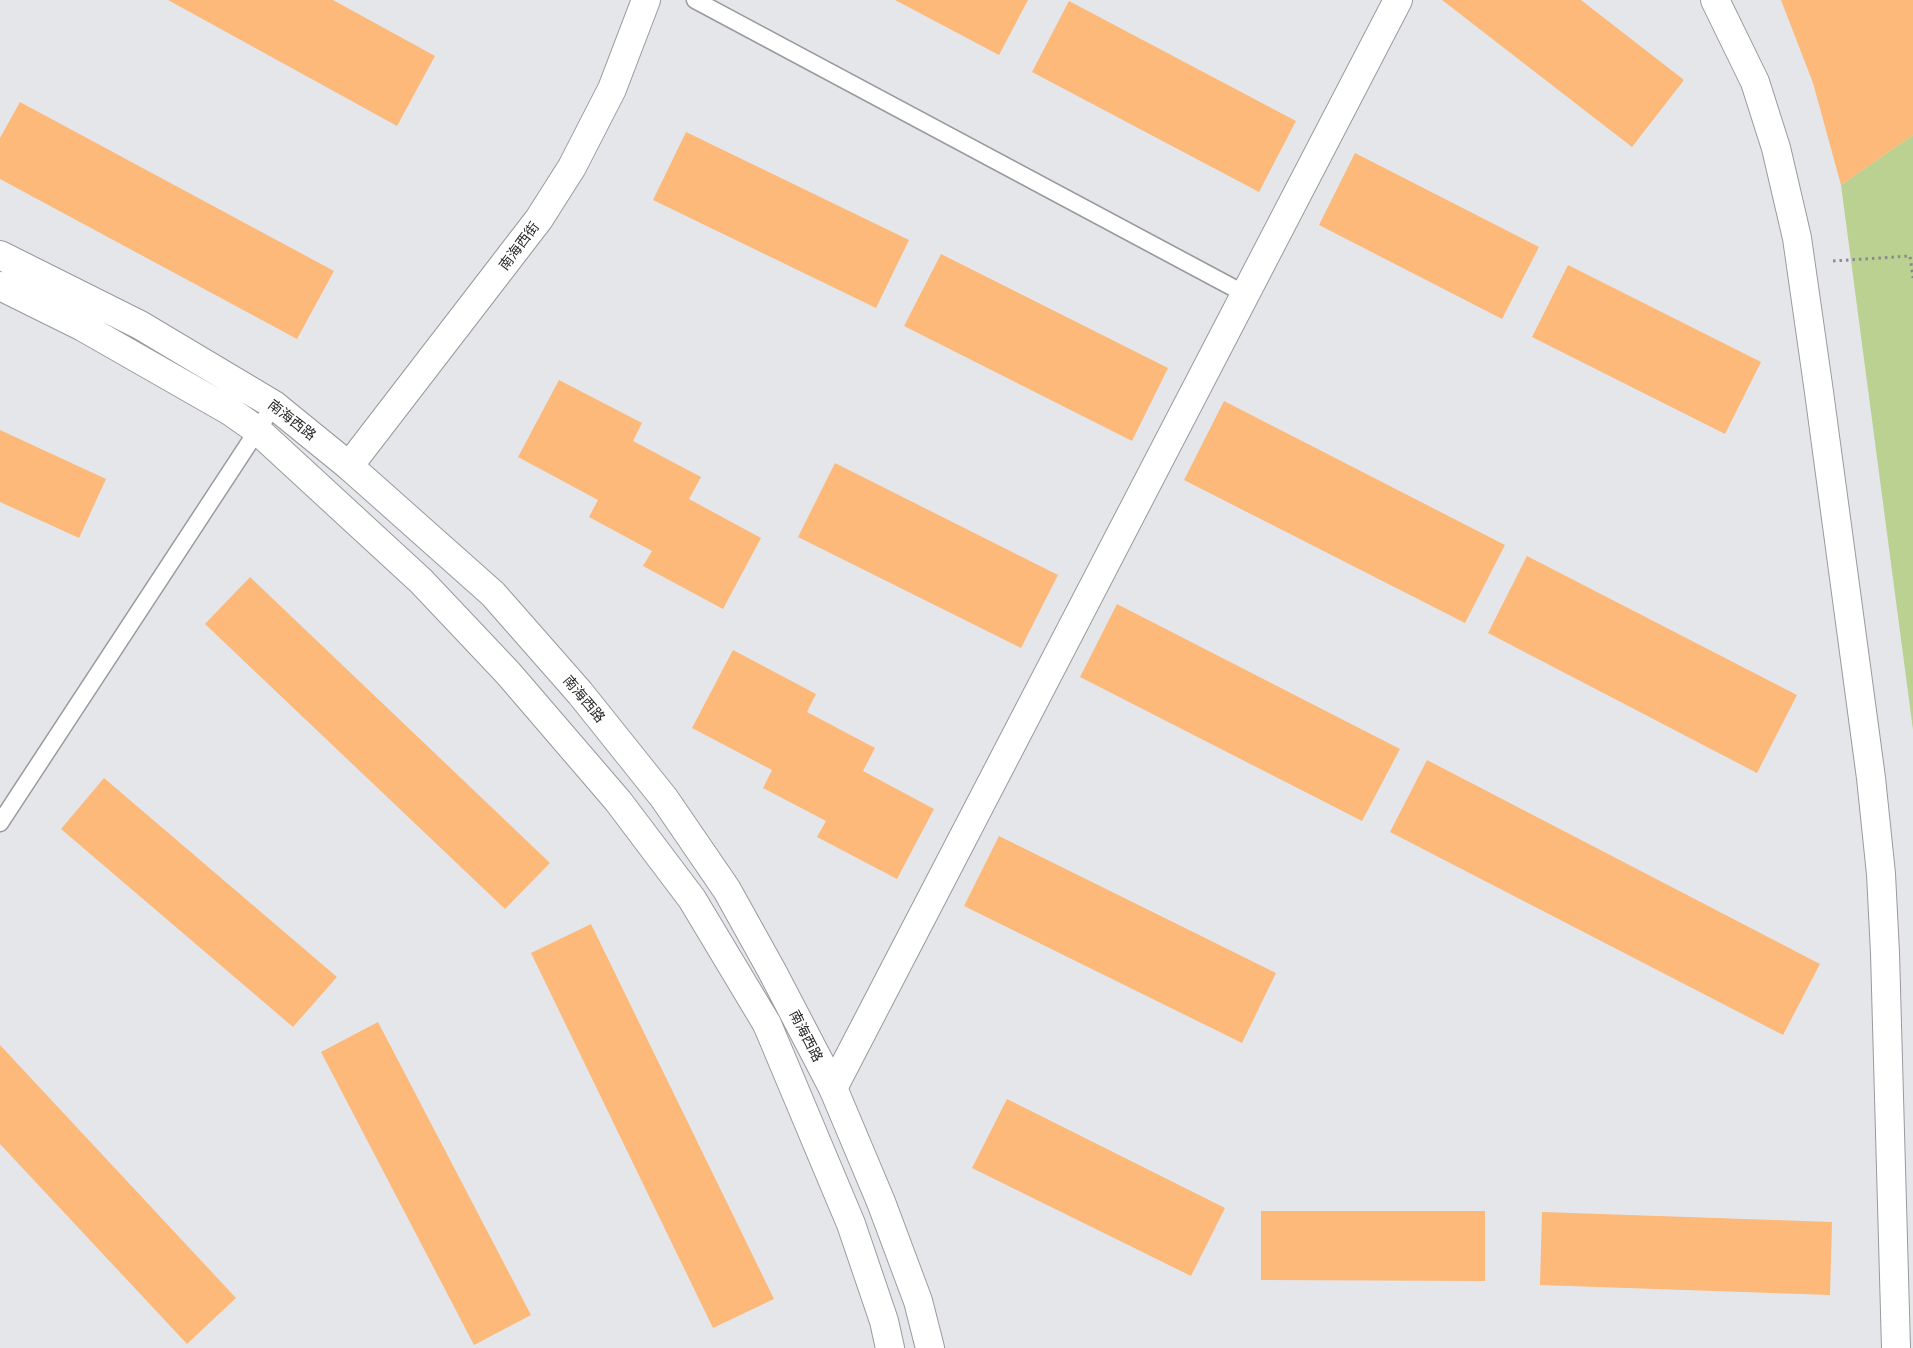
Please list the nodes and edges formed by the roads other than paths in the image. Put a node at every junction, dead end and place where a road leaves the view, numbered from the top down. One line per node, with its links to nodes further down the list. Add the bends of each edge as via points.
1 (646, 0): 10 (street, 南海西街, via 612,89 572,167 539,219)
2 (696, 0): 7 (lane)
3 (1398, 0): 7 (street)
4 (1715, 0): 15 (street, via 1755,82 1776,148 1800,263 1871,778 1885,953)
5 (0, 255): 8 (street, 南海西路, via 140,325)
6 (0, 286): 9 (street, via 83,327 230,410)
7 (1246, 294): 12 (street)
8 (274, 405): 9 (lane); 10 (street, 南海西路)
9 (257, 430): 11 (lane); 13 (street, via 421,580 508,673 618,800 692,899 767,1024 850,1224 884,1321)
10 (349, 466): 12 (street, 南海西路, via 493,594 580,693 664,798 727,890)
11 (0, 823)
12 (833, 1088): 14 (street, 南海西路, via 918,1301)
13 (890, 1348)
14 (930, 1348)
15 (1896, 1348)

